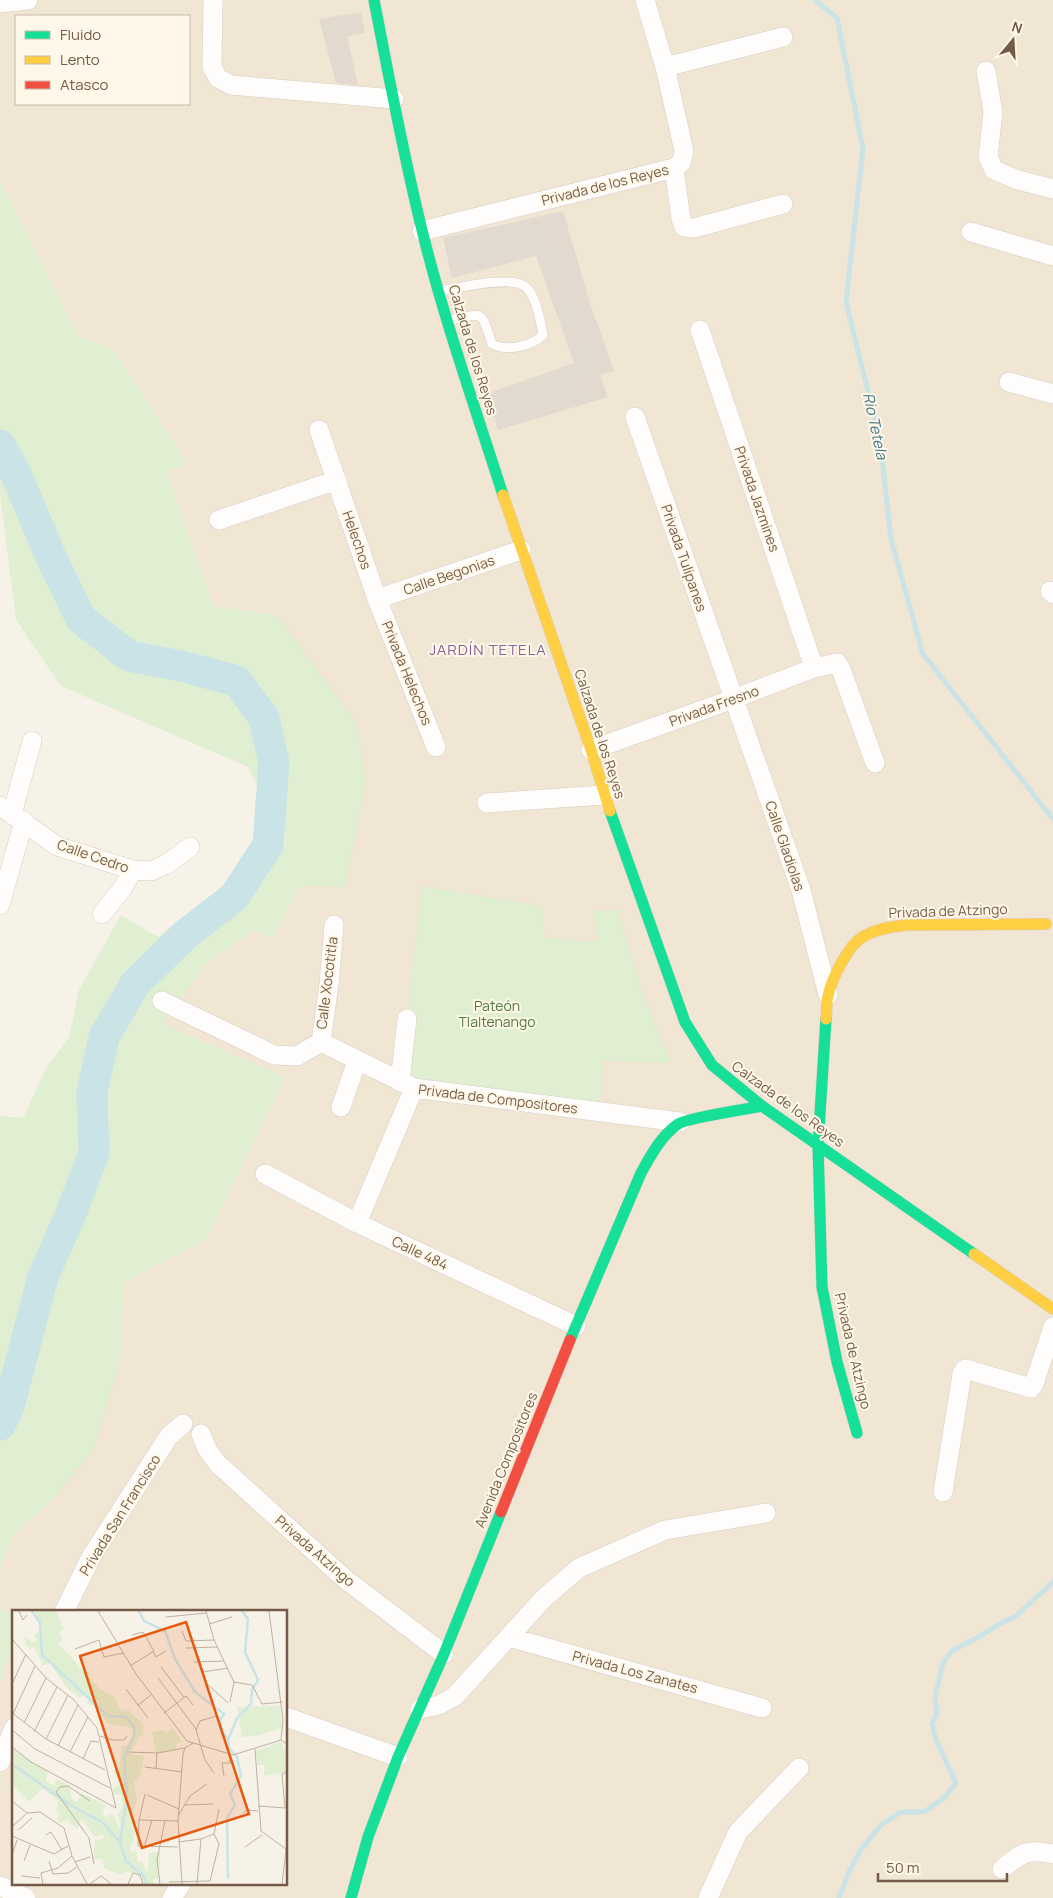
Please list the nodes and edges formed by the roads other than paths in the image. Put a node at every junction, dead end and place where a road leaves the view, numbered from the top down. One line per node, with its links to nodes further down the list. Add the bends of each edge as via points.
1 (28, 0): 5 (street)
2 (213, 0): 9 (street, via 212,67 218,78 231,85)
3 (374, 0): 9 (street, Calzada de los Reyes)
4 (645, 0): 7 (street, Privada de los Reyes)
5 (0, 3)
6 (783, 37): 7 (street)
7 (665, 67): 10 (street, Privada de los Reyes, via 684,151 680,163)
8 (986, 72): 11 (street, via 993,112 988,157 994,170)
9 (394, 99): 13 (street, Calzada de los Reyes)
10 (674, 168): 12 (street, via 684,227 694,228); 13 (street, Privada de los Reyes)
11 (1053, 189)
12 (783, 204)
13 (422, 230): 16 (street, Calzada de los Reyes)
14 (971, 232): 15 (street)
15 (1053, 256)
16 (439, 291): 17 (street, Calzada de los Reyes); 17 (lane, via 500,281 521,284 527,287 543,335 526,345 498,348 492,344 485,320 481,317 475,314)
17 (447, 321): 25 (street, Calzada de los Reyes)
18 (700, 330): 27 (street, Privada Jazmines)
19 (1010, 382): 20 (street)
20 (1053, 394)
21 (635, 417): 28 (street, Privada Tulipanes)
22 (319, 430): 23 (street, Helechos)
23 (337, 480): 24 (street); 26 (street, Helechos)
24 (220, 520)
25 (521, 550): 26 (street, Calle Begonias); 31 (street, Calzada de los Reyes)
26 (377, 599): 30 (street, Privada Helechos)
27 (814, 668): 28 (street, Privada Fresno); 32 (street, Privada Fresno, via 837,663 841,669)
28 (733, 699): 31 (street, Privada Fresno); 42 (street, Calle Gladiolas, via 801,890)
29 (32, 741): 35 (street)
30 (436, 747)
31 (591, 750): 33 (street, Calzada de los Reyes)
32 (875, 763)
33 (604, 795): 34 (street); 47 (street, Calzada de los Reyes, via 685,1022)
34 (487, 803)
35 (12, 814): 37 (street, Calle Cedro, via 57,846); 38 (street)
36 (190, 846): 37 (street, Calle Cedro, via 167,864 151,871)
37 (134, 870): 39 (street)
38 (0, 905)
39 (102, 914)
40 (1046, 924): 42 (street, Privada de Atzingo, via 883,928 862,937 849,950)
41 (334, 925): 45 (street, Calle Xocotitla)
42 (828, 995): 55 (street, Privada de Atzingo)
43 (162, 1002): 45 (street, via 274,1055 297,1056)
44 (407, 1019): 49 (street)
45 (320, 1042): 46 (street, Privada de Compositores)
46 (356, 1061): 49 (street, Privada de Compositores); 52 (street)
47 (712, 1065): 48 (street); 51 (street, Calzada de los Reyes)
48 (718, 1083)
49 (407, 1085): 54 (street, Privada de Compositores); 57 (street)
50 (717, 1106): 53 (street)
51 (762, 1106): 53 (street); 55 (street, Calzada de los Reyes)
52 (341, 1107)
53 (709, 1116): 54 (street)
54 (680, 1122): 59 (street, Avenida Compositores, via 655,1148 641,1173)
55 (818, 1151): 58 (street, Calzada de los Reyes); 62 (street, Privada de Atzingo, via 822,1287 837,1362)
56 (265, 1174): 57 (street, Calle 484)
57 (357, 1223): 59 (street, Calle 484)
58 (1053, 1309)
59 (576, 1326): 68 (street, Avenida Compositores)
60 (1053, 1327): 64 (street, via 1031,1388 965,1369)
61 (182, 1424): 66 (street, Privada San Francisco, via 169,1436 90,1559)
62 (857, 1433)
63 (201, 1434): 68 (street, Privada Atzingo, via 218,1464 345,1579)
64 (943, 1492)
65 (766, 1513): 67 (street, via 665,1530 579,1568 544,1598)
66 (65, 1610)
67 (508, 1637): 69 (street, Privada Los Zanates); 70 (street, via 455,1696 439,1705)
68 (444, 1654): 70 (street, Avenida Compositores)
69 (762, 1708)
70 (420, 1709): 73 (street, Avenida Compositores)
71 (288, 1719): 73 (street)
72 (12, 1733): 74 (street)
73 (398, 1757): 82 (street, Avenida Compositores, via 368,1837)
74 (0, 1762)
75 (799, 1768): 83 (street, via 738,1832)
76 (1053, 1854): 77 (street, via 1022,1852)
77 (1002, 1869)
78 (0, 1886): 80 (street)
79 (180, 1886): 81 (street)
80 (24, 1892)
81 (172, 1898)
82 (351, 1898)
83 (708, 1898)

